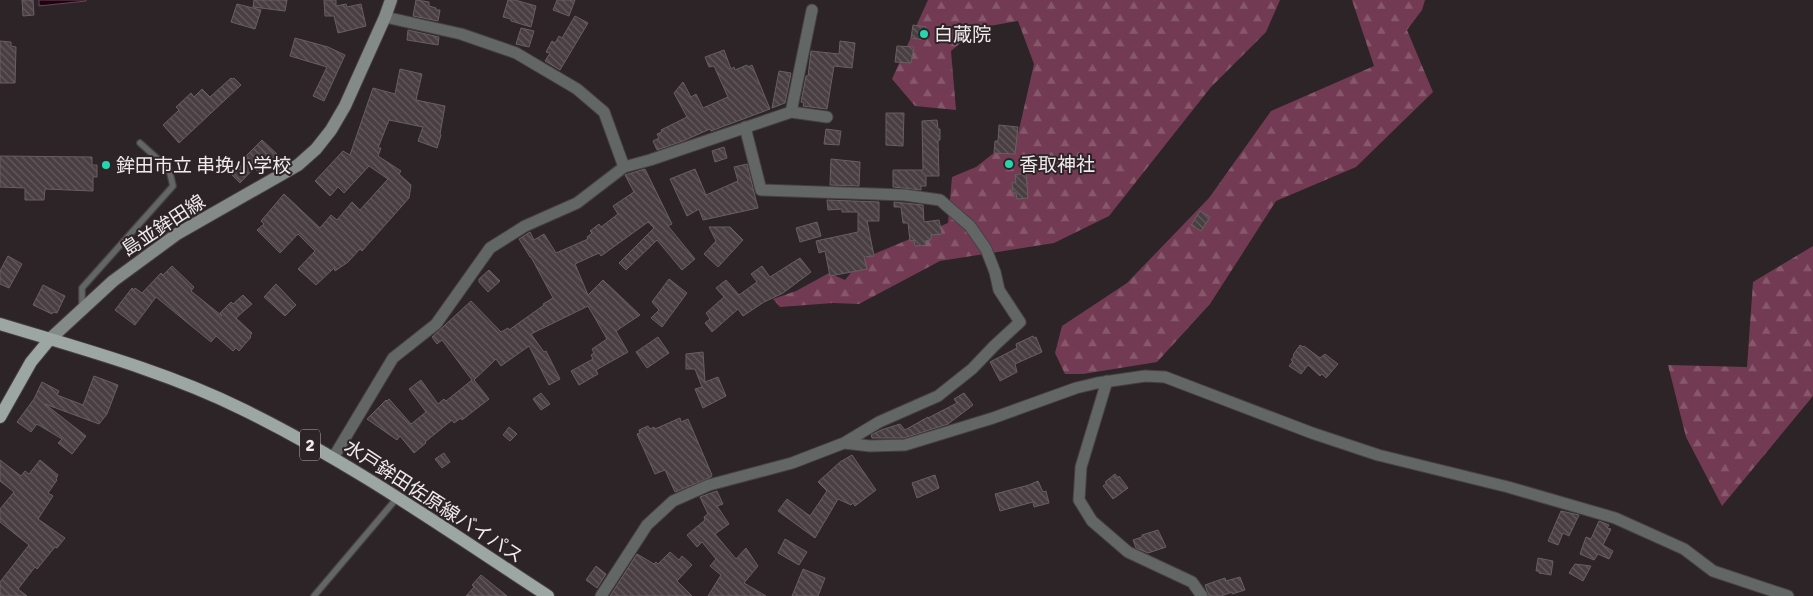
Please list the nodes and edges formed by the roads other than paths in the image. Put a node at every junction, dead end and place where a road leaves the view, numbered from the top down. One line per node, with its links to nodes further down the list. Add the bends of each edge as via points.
1 (391, 0): 3 (main road, 島並鉾田線)
2 (812, 10): 4 (street)
3 (385, 17): 8 (street, via 461,34 516,53 577,89 604,112); 9 (main road, 島並鉾田線, via 345,106 332,130 316,149 282,175 176,234 113,281)
4 (791, 112): 5 (street); 6 (street)
5 (826, 117)
6 (745, 128): 8 (street); 14 (street, via 761,190 904,195 940,200 970,226 986,249 999,290 1020,322 972,369 938,396 879,422)
7 (140, 143): 9 (lane, via 169,169 173,186 82,288)
8 (624, 167): 15 (street, via 577,203 525,226 490,248 436,324 393,358)
9 (82, 310): 11 (main road, 島並鉾田線)
10 (0, 324): 11 (main road, 2)
11 (50, 339): 13 (main road, via 31,362); 15 (main road, 水戸鉾田佐原線バイパス / 2, via 206,393)
12 (1107, 381): 14 (street, via 1076,388 994,418 905,445); 20 (street, via 1082,467 1079,500 1092,521 1128,552 1192,582); 21 (street, via 1165,377 1378,455 1615,518 1684,549 1713,571)
13 (0, 417)
14 (844, 443): 19 (street, via 792,463 709,484 673,501 647,525)
15 (333, 458): 16 (main road, 水戸鉾田佐原線バイパス / 2)
16 (397, 498): 17 (lane); 18 (main road, 水戸鉾田佐原線バイパス / 2)
17 (314, 596)
18 (548, 596)
19 (601, 596)
20 (1202, 596)
21 (1788, 596)

